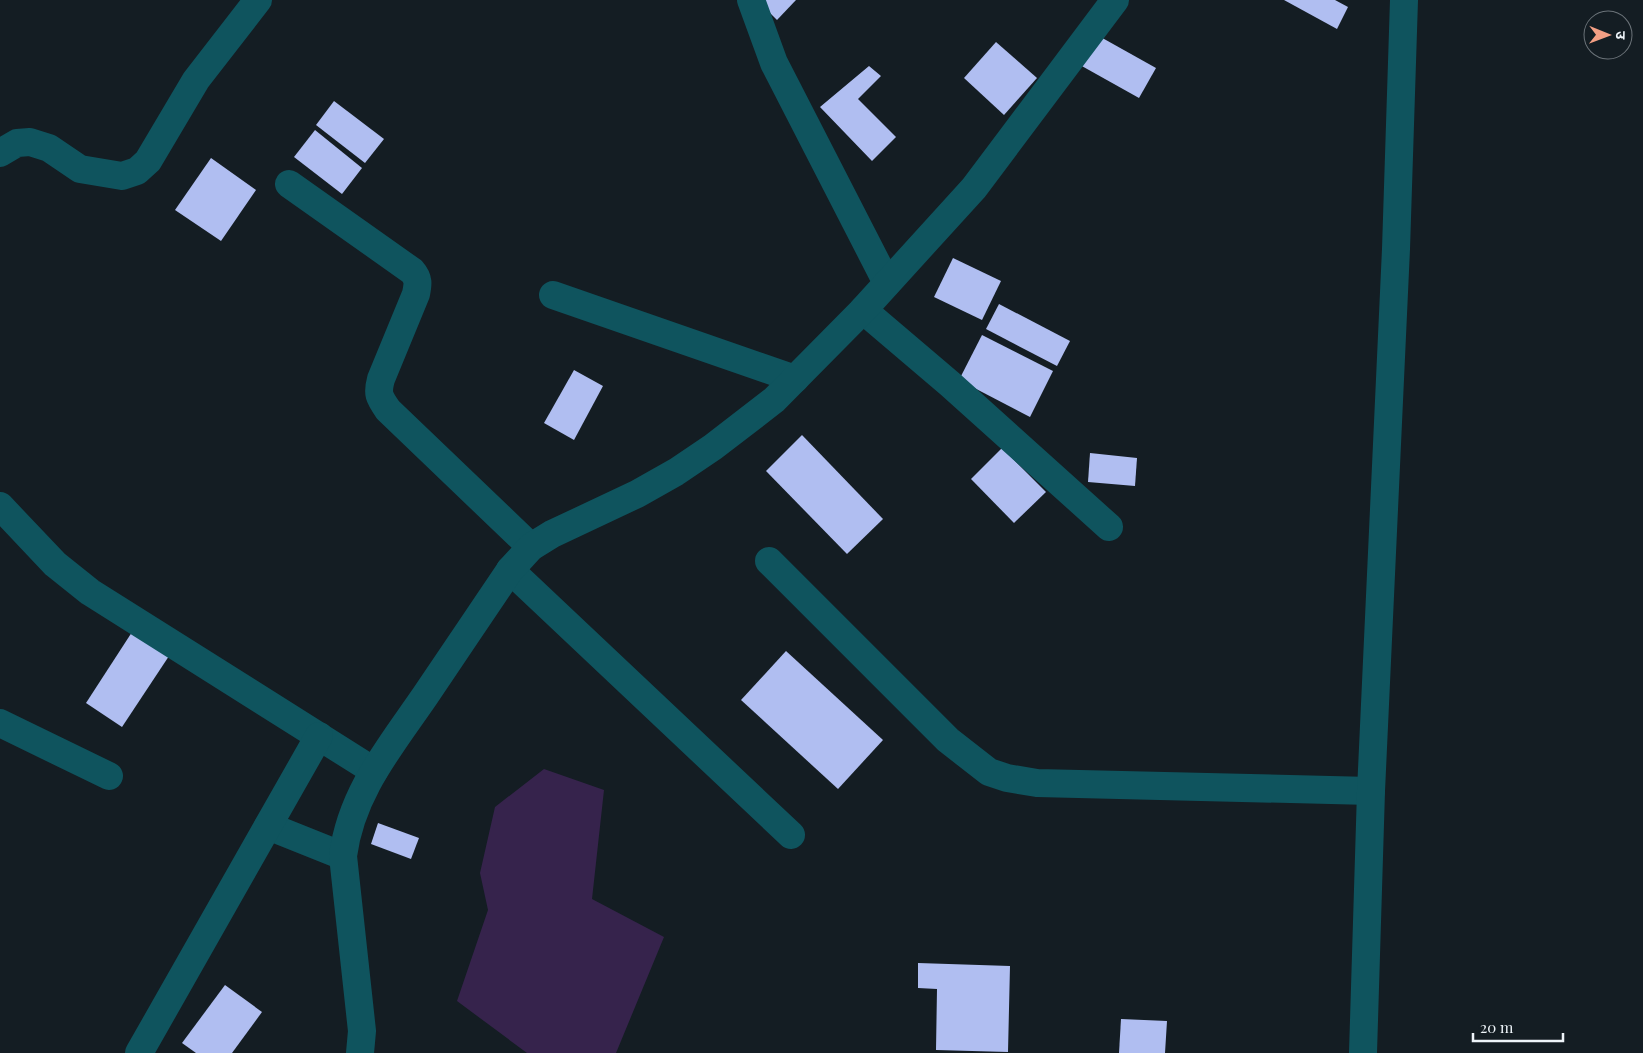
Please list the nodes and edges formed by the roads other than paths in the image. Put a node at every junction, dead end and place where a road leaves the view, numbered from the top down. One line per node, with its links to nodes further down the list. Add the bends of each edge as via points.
1 (258, 0): 5 (street, via 196,80 148,161 137,171 122,176 80,169 49,148 30,142 17,143)
2 (751, 0): 7 (street, via 774,63)
3 (1115, 0): 7 (street, via 974,188)
4 (1404, 0): 20 (street)
5 (0, 153)
6 (289, 184): 13 (street, via 418,277 416,294 381,379 380,399)
7 (887, 284): 9 (street)
8 (553, 295): 10 (street)
9 (862, 310): 10 (street); 12 (street)
10 (795, 379): 13 (street, via 774,400 676,472)
11 (0, 506): 17 (street, via 55,564 90,592)
12 (1109, 527)
13 (531, 547): 15 (street)
14 (768, 561): 20 (street, via 948,740 989,772 1036,783)
15 (510, 570): 18 (street); 22 (street)
16 (0, 723): 19 (street)
17 (319, 736): 18 (street); 21 (street)
18 (374, 771): 23 (street, via 349,822)
19 (109, 776)
20 (1371, 791): 26 (street)
21 (268, 826): 23 (street); 24 (street)
22 (791, 835)
23 (343, 856): 25 (street, via 362,1031)
24 (139, 1053)
25 (360, 1053)
26 (1363, 1053)

